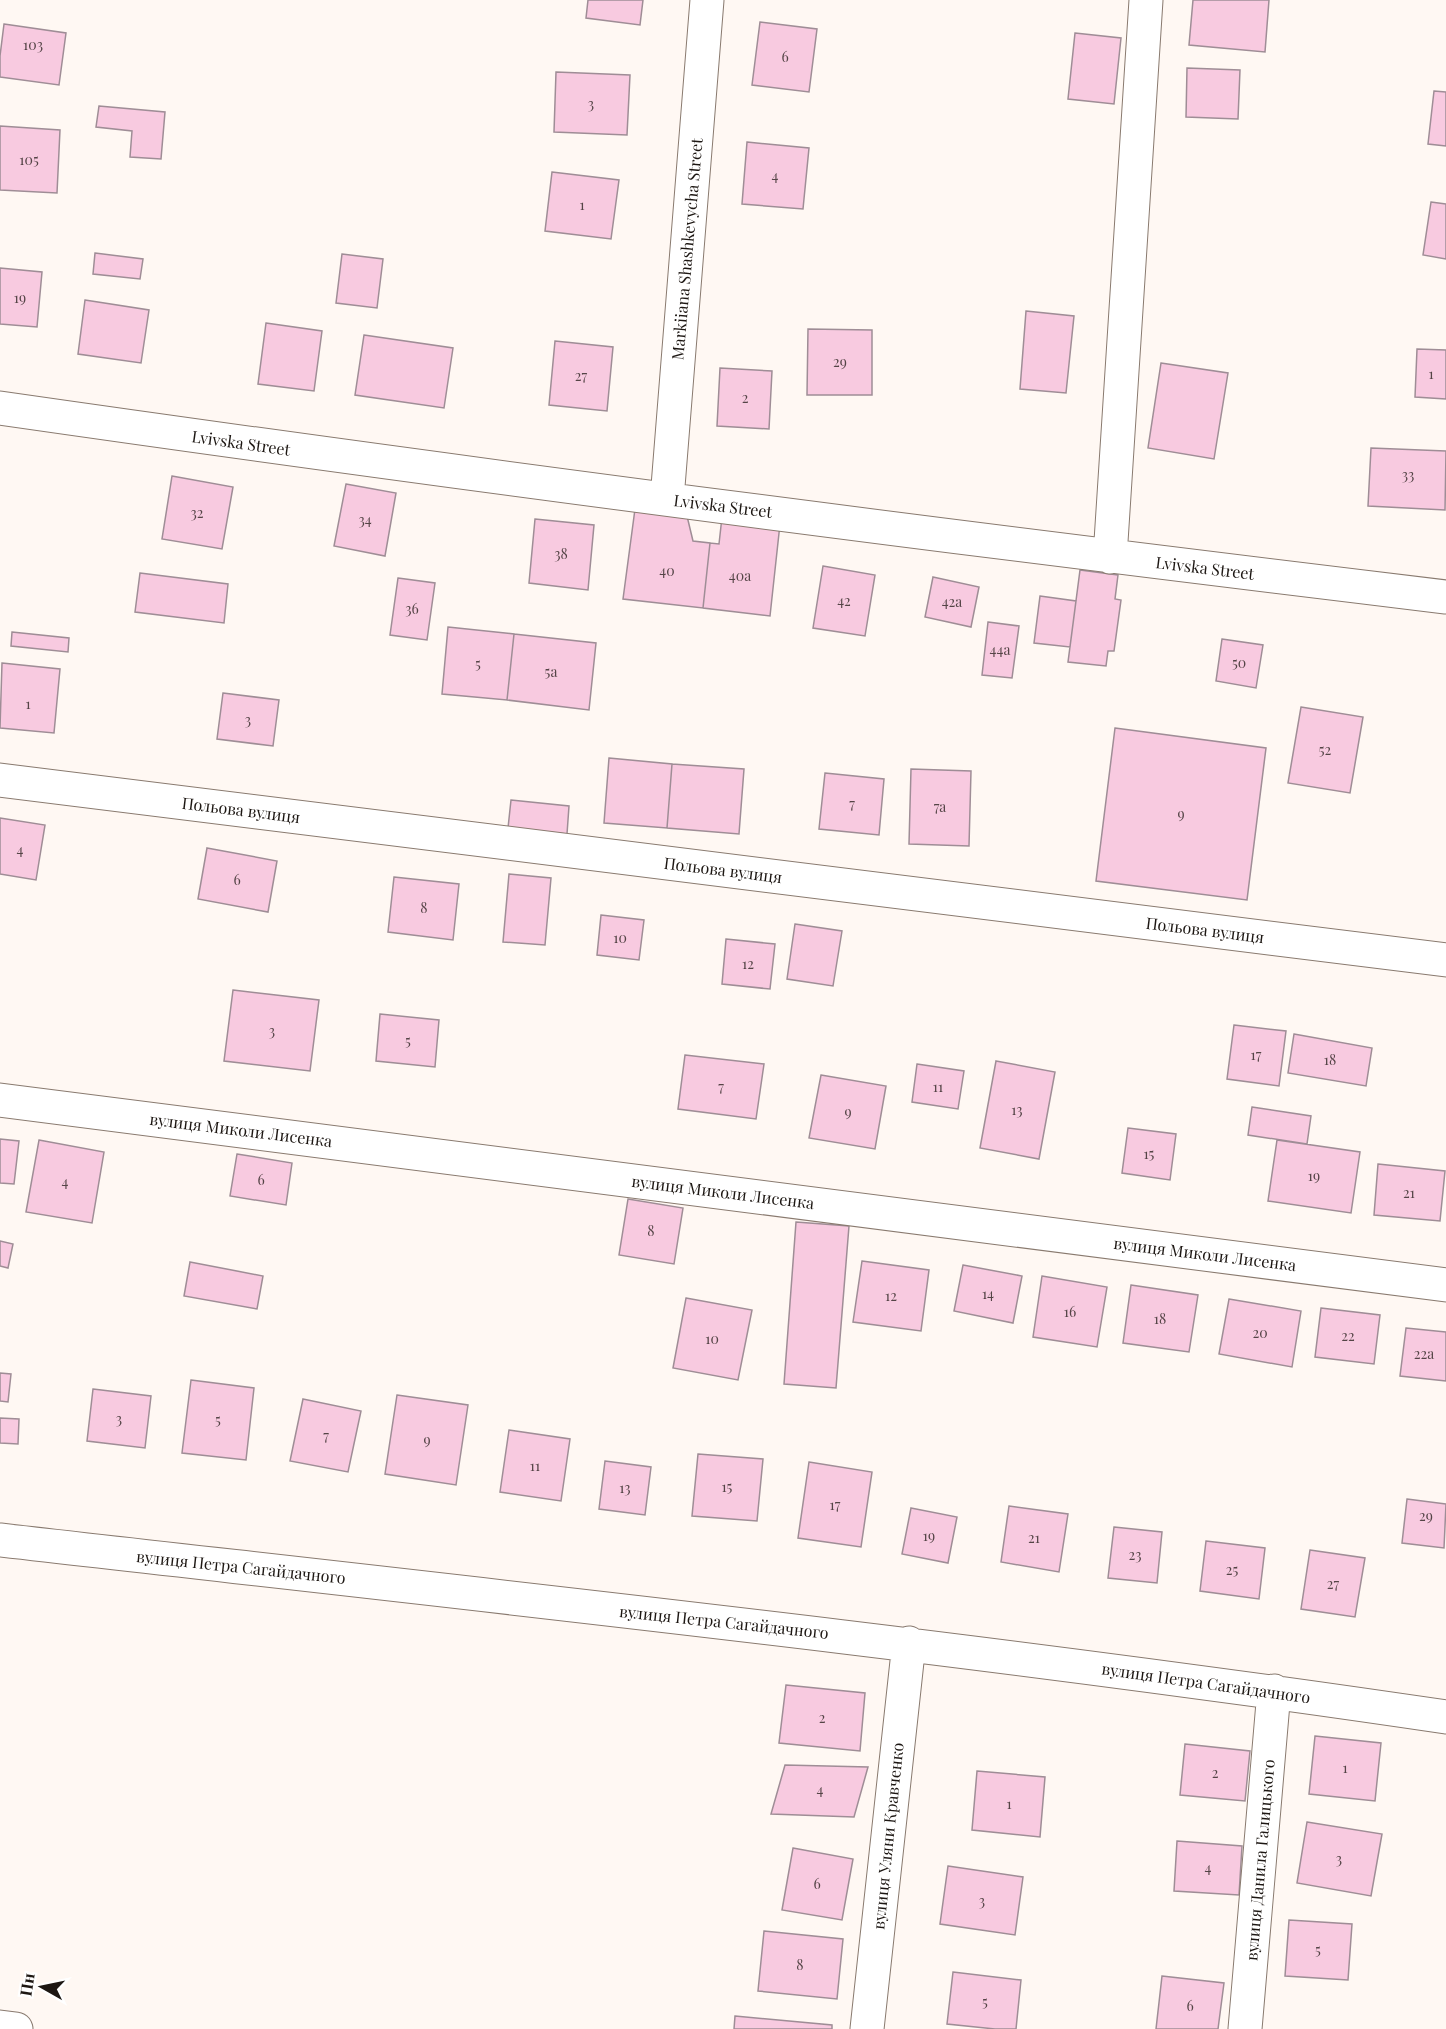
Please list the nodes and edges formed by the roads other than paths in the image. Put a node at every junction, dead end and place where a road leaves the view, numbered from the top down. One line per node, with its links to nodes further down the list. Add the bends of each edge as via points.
1 (707, 0): 4 (street, Markiiana Shashkevycha Street)
2 (1146, 0): 5 (street)
3 (0, 408): 4 (street, Lvivska Street)
4 (667, 499): 5 (street, Lvivska Street)
5 (1110, 557): 6 (street, Lvivska Street)
6 (1446, 597)
7 (0, 780): 8 (street, Польова вулиця)
8 (1446, 960)
9 (0, 1100): 10 (street, вулиця Миколи Лисенка)
10 (1446, 1285)
11 (0, 1540): 12 (street, вулиця Петра Сагайдачного)
12 (909, 1643): 13 (street, вулиця Петра Сагайдачного); 17 (street, вулиця Уляни Кравченко)
13 (1274, 1691): 14 (street, вулиця Петра Сагайдачного); 18 (street, вулиця Данила Галицького)
14 (1446, 1717)
15 (0, 2027): 16 (street)
16 (16, 2029)
17 (867, 2029)
18 (1245, 2029)

